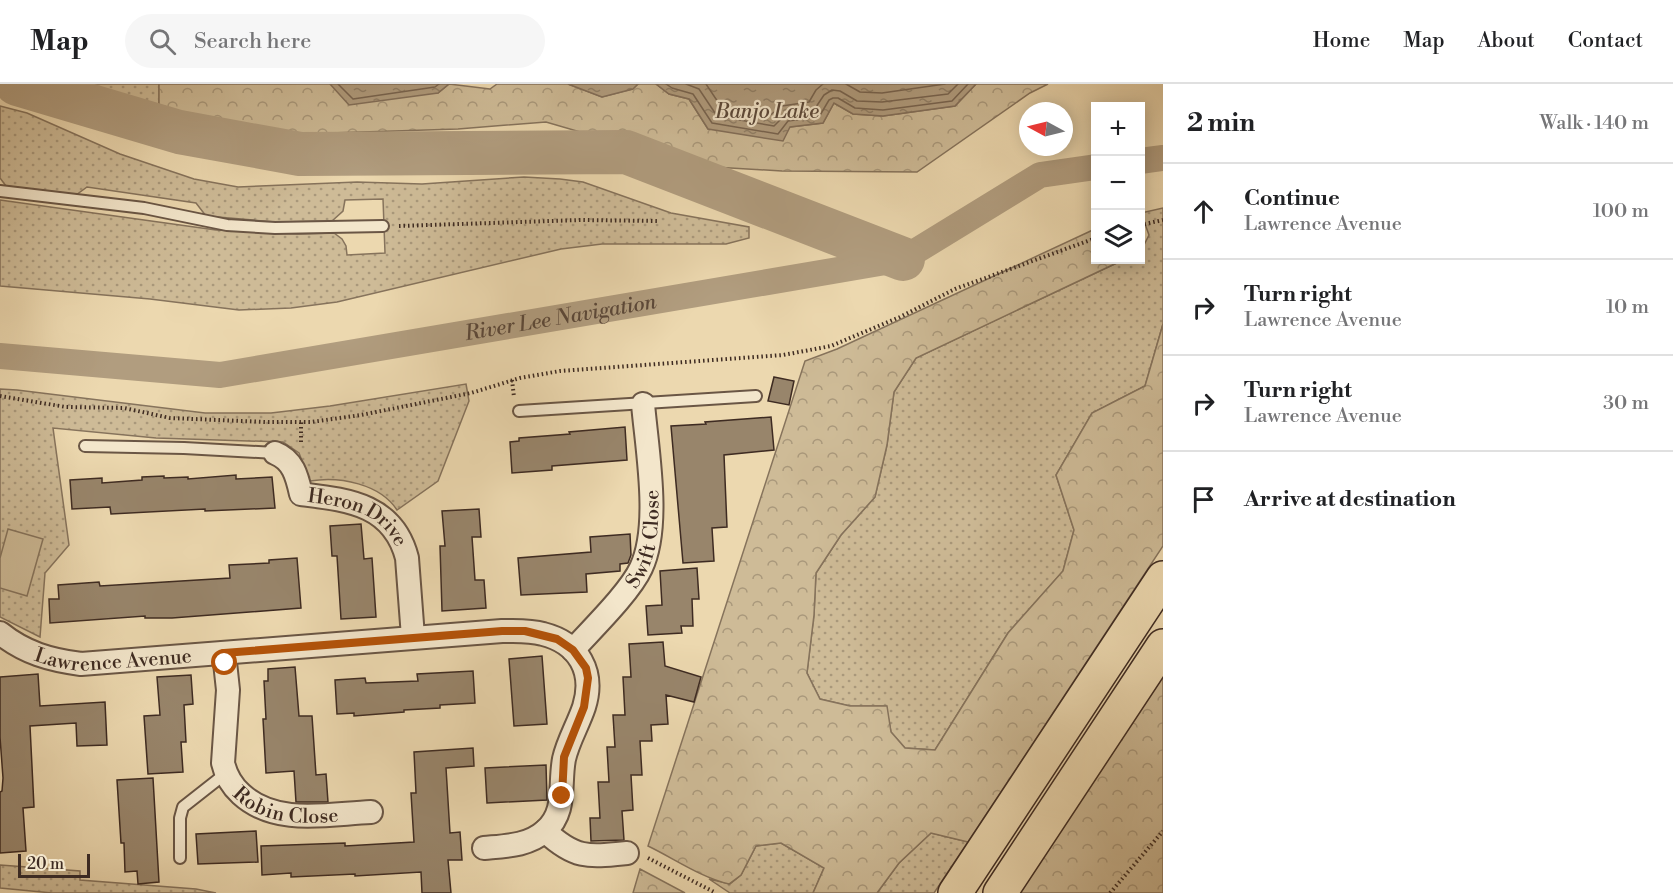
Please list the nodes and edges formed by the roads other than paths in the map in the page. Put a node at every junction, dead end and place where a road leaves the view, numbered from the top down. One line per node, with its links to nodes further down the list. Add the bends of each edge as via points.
1 (0, 190): 2 (lane, via 144,208 227,225)
2 (383, 226)
3 (756, 396): 4 (lane)
4 (643, 404): 5 (lane); 12 (street, Swift Close, via 652,524 647,555 631,585)
5 (519, 411)
6 (85, 446): 7 (lane)
7 (275, 453): 10 (street, Heron Drive, via 284,456 292,466 301,494 358,503 394,528 404,546)
8 (1163, 579): 20 (highway)
9 (1, 635): 13 (street, Lawrence Avenue, via 31,654 81,664)
10 (413, 637): 12 (street, Lawrence Avenue, via 525,631 557,639); 13 (street, Lawrence Avenue)
11 (1163, 646): 21 (highway)
12 (573, 650): 16 (street, via 586,668 586,696 564,757 560,807)
13 (224, 653): 14 (street, Robin Close, via 228,690)
14 (225, 774): 15 (street, Robin Close, via 232,786 256,806 282,815); 19 (lane, via 183,807)
15 (370, 812)
16 (545, 831): 17 (street, via 519,845); 18 (street, via 568,850 587,856)
17 (484, 848)
18 (627, 853)
19 (180, 858)
20 (955, 893)
21 (1000, 893)

